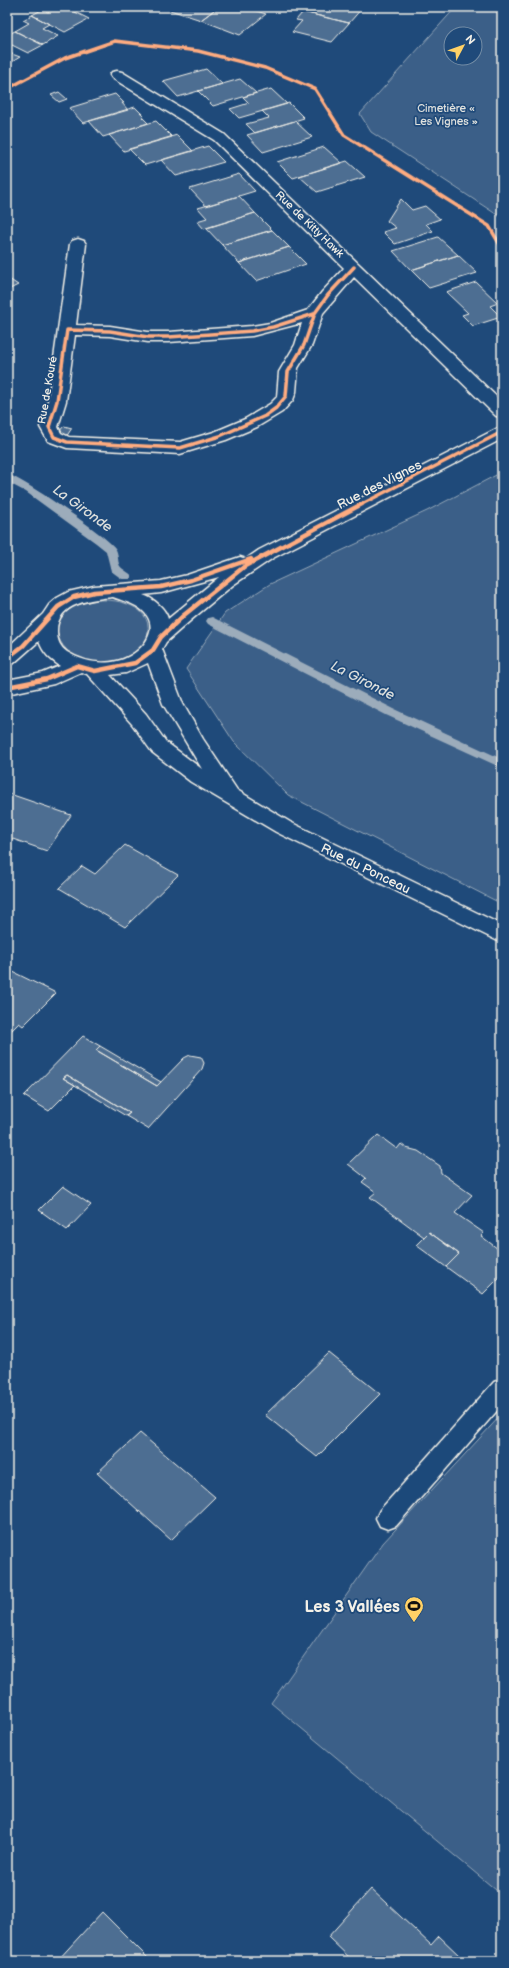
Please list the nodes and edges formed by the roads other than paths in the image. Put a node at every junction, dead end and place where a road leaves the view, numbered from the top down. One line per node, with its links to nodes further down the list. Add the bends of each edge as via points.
1 (117, 75): 3 (street, Rue de Kitty Hawk, via 219,137)
2 (78, 244): 5 (street, Rue de Kouré)
3 (354, 267): 4 (street, Rue de Kouré); 6 (street, Rue de Kitty Hawk)
4 (314, 314): 5 (street, via 252,331 184,336 148,337 110,331); 5 (street, Rue de Kouré, via 305,343 288,370 288,391 285,399 277,408 232,431 180,448 66,442 54,437 49,427 57,401)
5 (67, 330)
6 (502, 412)
7 (502, 432): 8 (street, Rue des Vignes)
8 (266, 554): 9 (street, Rue des Vignes, via 191,580 161,587); 11 (street, Rue des Vignes, via 226,581 184,615)
9 (114, 591): 10 (street, via 74,597 58,607); 11 (street, via 132,595 146,602 157,612 161,624)
10 (48, 619): 12 (street, via 23,646); 13 (street, via 45,633 50,646 60,658)
11 (157, 644): 13 (street, via 135,663 122,667); 15 (street, Rue du Ponceau, via 173,704)
12 (7, 658)
13 (86, 668): 14 (street); 15 (street, Rue du Ponceau, via 139,719 160,747 198,778)
14 (7, 687)
15 (231, 798): 16 (street, Rue du Ponceau, via 283,827)
16 (502, 935)
17 (502, 1389): 18 (lane)
18 (388, 1518)

